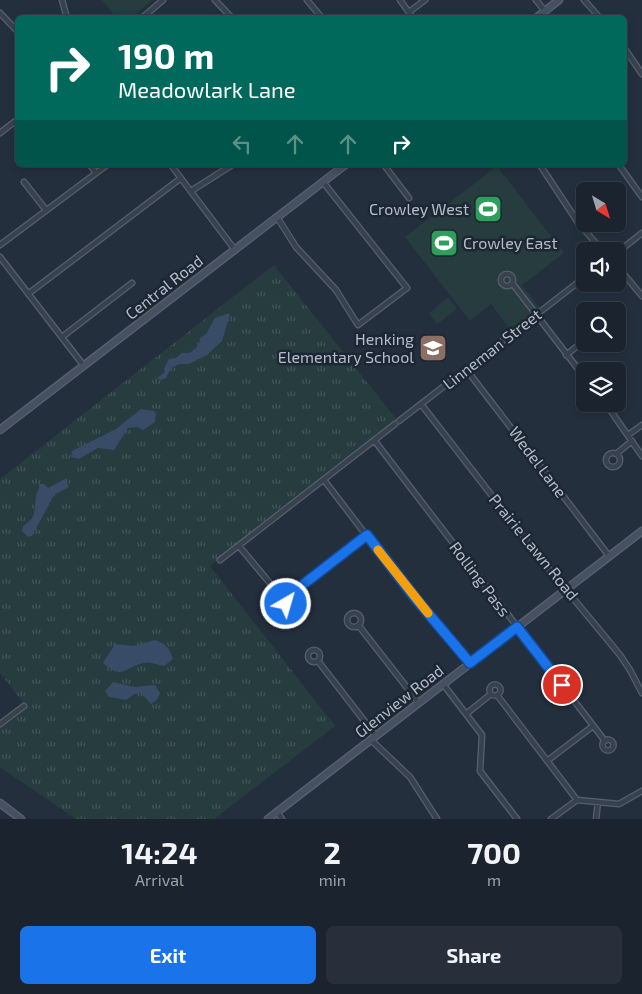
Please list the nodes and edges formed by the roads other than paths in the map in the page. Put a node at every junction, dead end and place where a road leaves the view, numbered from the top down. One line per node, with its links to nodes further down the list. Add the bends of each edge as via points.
1 (62, 0): 13 (street)
2 (163, 0): 14 (street)
3 (215, 0): 15 (street)
4 (307, 0): 16 (street)
5 (400, 0): 11 (street)
6 (425, 0): 11 (street)
7 (536, 0): 10 (street)
8 (559, 0): 10 (main road)
9 (584, 0): 19 (street)
10 (545, 11): 18 (main road)
11 (410, 12): 17 (street)
12 (0, 13): 20 (street)
13 (66, 15)
14 (146, 15)
15 (229, 15)
16 (320, 15)
17 (412, 15)
18 (540, 15)
19 (597, 15)
20 (15, 29)
21 (627, 52): 22 (street)
22 (642, 74)
23 (15, 122): 24 (street)
24 (0, 133)
25 (92, 167): 33 (street)
26 (104, 167): 33 (street)
27 (172, 167): 34 (street)
28 (229, 167): 37 (street)
29 (342, 167): 36 (main road, Central Road)
30 (386, 167): 39 (street)
31 (541, 167): 43 (street, via 579,224)
32 (620, 167): 38 (street)
33 (96, 173): 40 (street)
34 (180, 178): 37 (street); 52 (street)
35 (24, 182): 40 (street)
36 (323, 182): 41 (main road, Central Road); 41 (street, via 407,288 358,325 336,290 296,247)
37 (191, 191): 46 (street)
38 (642, 197)
39 (409, 198)
40 (46, 210): 44 (street)
41 (277, 217): 46 (main road, Central Road)
42 (642, 233): 45 (street)
43 (595, 242)
44 (0, 245)
45 (626, 246)
46 (235, 250): 58 (main road, Central Road)
47 (0, 257): 52 (street)
48 (626, 277): 53 (street)
49 (132, 282): 55 (street)
50 (512, 283): 54 (street)
51 (576, 284): 54 (street, Linneman Street)
52 (28, 294): 55 (street)
53 (642, 296)
54 (536, 314): 57 (street); 60 (street, Linneman Street)
55 (62, 337): 58 (street)
56 (576, 347): 57 (street)
57 (566, 355): 59 (street)
58 (84, 366): 64 (main road, Central Road)
59 (576, 367)
60 (466, 369): 61 (street, Linneman Street); 74 (street, Wedel Lane)
61 (421, 404): 66 (street, Linneman Street); 76 (street, Prairie Lawn Road)
62 (612, 412): 65 (street)
63 (642, 425): 65 (street)
64 (0, 430)
65 (628, 435): 67 (street)
66 (374, 440): 70 (street, Linneman Street); 80 (street, Rolling Pass)
67 (632, 441): 68 (street); 69 (street)
68 (616, 454)
69 (642, 456)
70 (324, 480): 72 (street); 73 (street, Linneman Street)
71 (642, 531): 74 (main road, Glenview Road)
72 (367, 535): 78 (street); 82 (street)
73 (239, 546): 75 (street, Linneman Street); 77 (street)
74 (609, 556): 76 (main road, Glenview Road)
75 (220, 560)
76 (567, 589): 80 (main road, Glenview Road); 84 (street, Prairie Lawn Road, via 630,670)
77 (278, 595): 78 (street, via 283,599); 78 (street, via 276,604 280,609 286,606)
78 (287, 597)
79 (359, 626): 85 (street)
80 (517, 627): 82 (main road, Glenview Road); 89 (street, Rolling Pass)
81 (318, 661): 90 (street)
82 (470, 663): 83 (main road, Glenview Road)
83 (443, 684): 85 (main road, Glenview Road); 87 (street)
84 (642, 693)
85 (419, 703): 90 (main road, Glenview Road)
86 (24, 706): 88 (street)
87 (466, 714): 92 (street, via 494,694); 102 (street, via 482,735 480,771)
88 (0, 724)
89 (593, 726): 91 (street, Rolling Pass); 92 (street)
90 (373, 738): 97 (main road, Glenview Road); 101 (street, via 410,778)
91 (605, 741)
92 (547, 761): 94 (street)
93 (642, 791): 95 (street, via 619,804)
94 (577, 800): 95 (street); 103 (street)
95 (598, 802): 104 (street)
96 (0, 804): 98 (main road)
97 (277, 812): 99 (main road, Glenview Road); 100 (street)
98 (21, 819)
99 (268, 819)
100 (282, 819)
101 (437, 819)
102 (517, 819)
103 (551, 819)
104 (596, 819)

